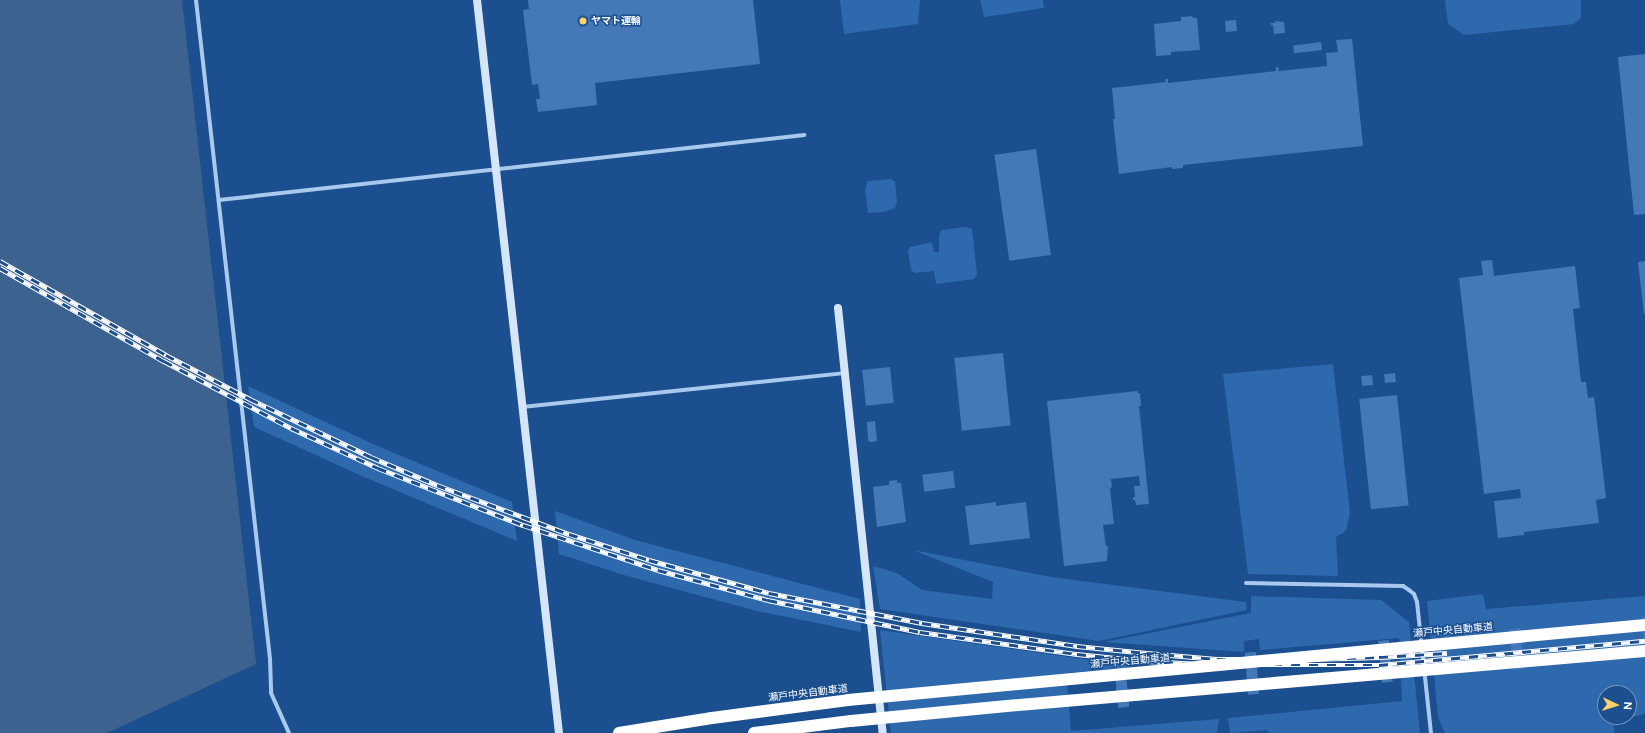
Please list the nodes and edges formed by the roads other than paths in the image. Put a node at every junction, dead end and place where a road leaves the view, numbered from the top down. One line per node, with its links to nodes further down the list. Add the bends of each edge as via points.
1 (196, 0): 5 (street)
2 (477, 0): 4 (street)
3 (804, 135): 4 (street)
4 (496, 170): 5 (street); 8 (street)
5 (219, 200): 12 (street, via 270,659 271,693)
6 (838, 308): 7 (street)
7 (845, 372): 8 (street); 16 (street)
8 (522, 407): 13 (street)
9 (1246, 583): 17 (street, via 1403,586 1414,594)
10 (1645, 625): 14 (highway, 瀬戸中央自動車道, bridge, via 848,700)
11 (1645, 651): 15 (highway, bridge, via 981,708)
12 (288, 733)
13 (559, 733)
14 (619, 733)
15 (754, 733)
16 (883, 733)
17 (1432, 733)

